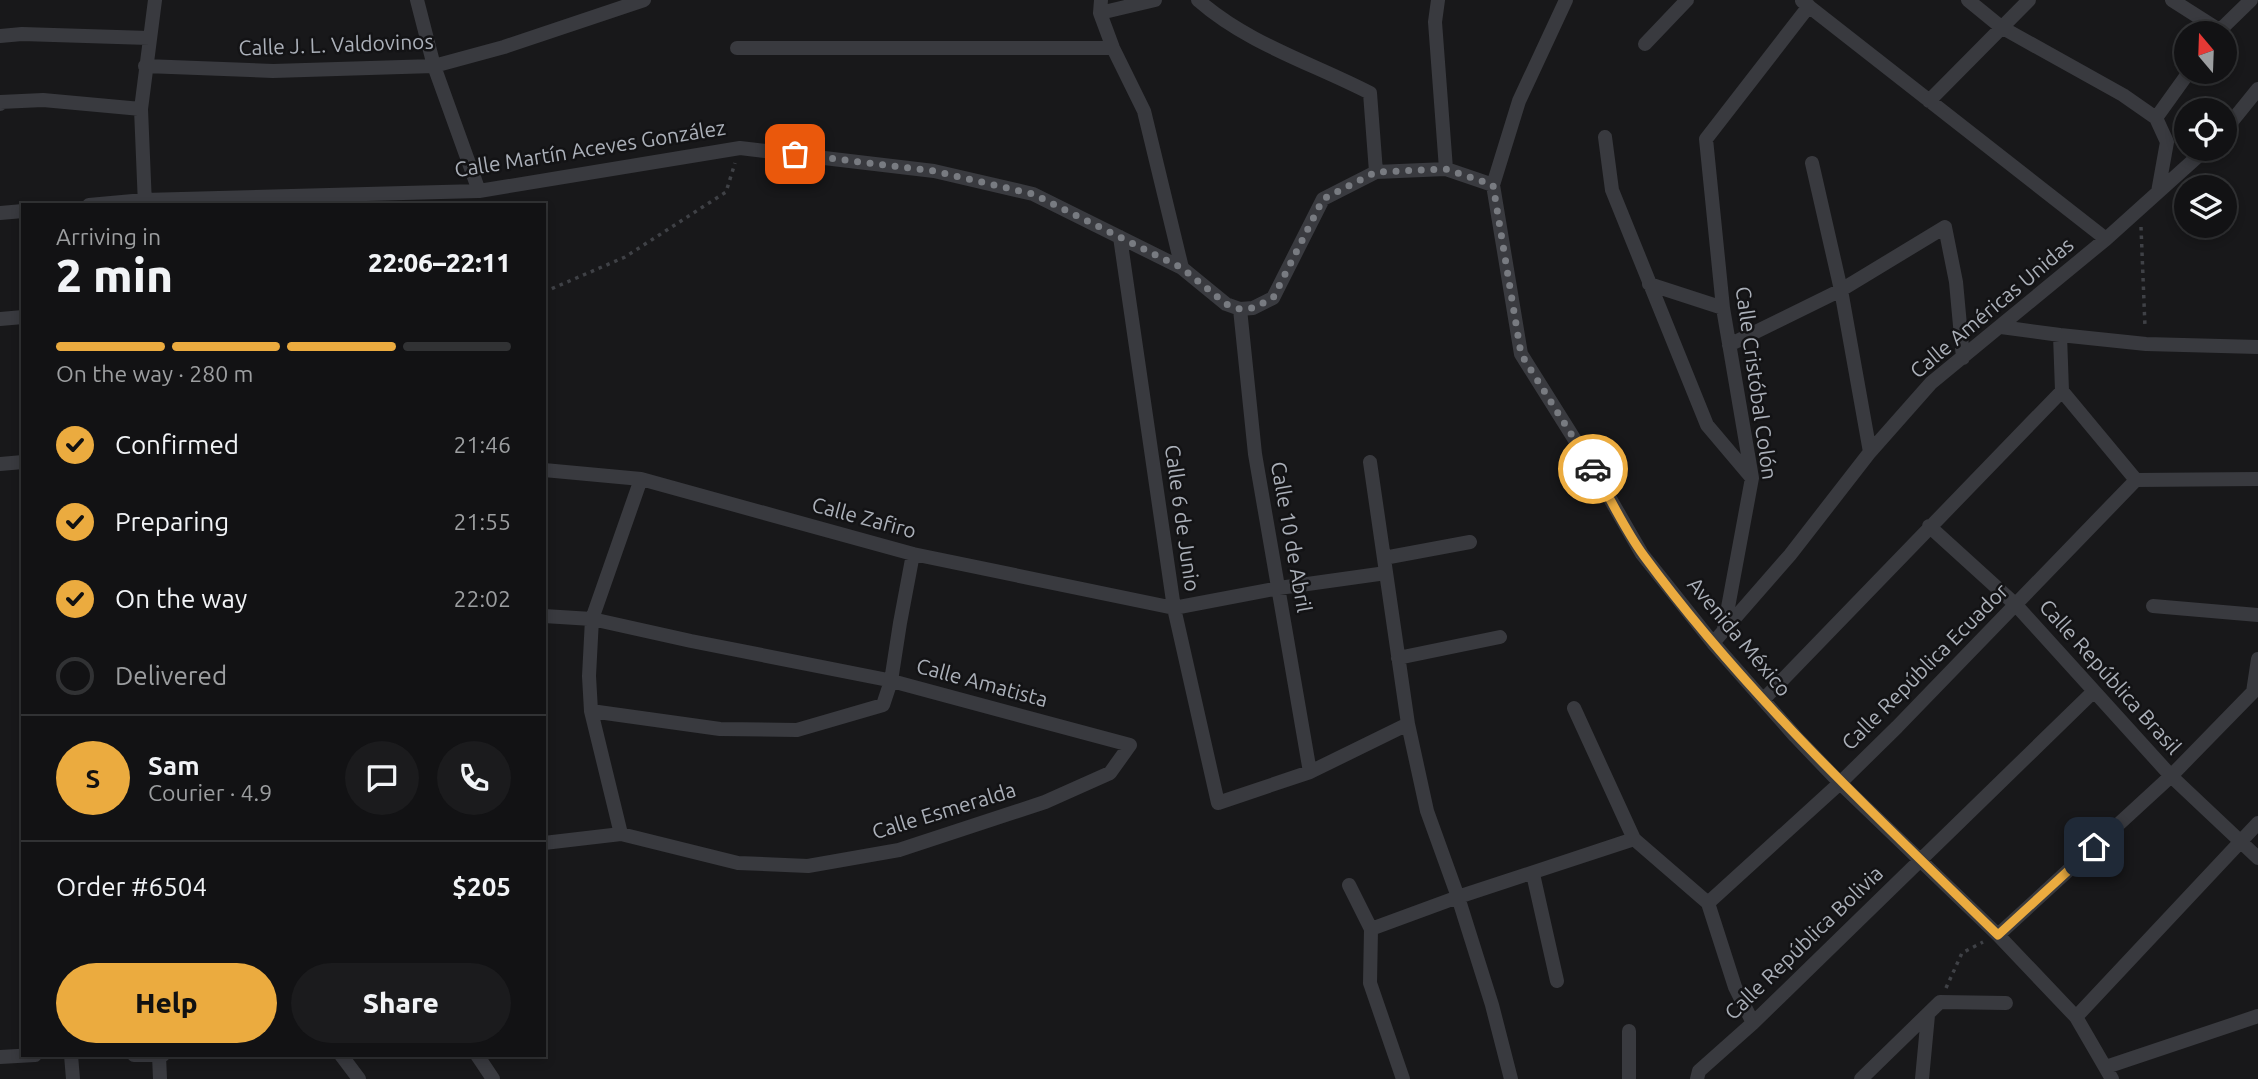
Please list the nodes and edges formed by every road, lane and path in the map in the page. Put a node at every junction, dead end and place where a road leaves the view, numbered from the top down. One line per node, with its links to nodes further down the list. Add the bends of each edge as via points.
1 (155, 0): 19 (street)
2 (417, 0): 24 (street)
3 (644, 0): 24 (street, Calle J. L. Valdovinos)
4 (1155, 0): 14 (street)
5 (1198, 0): 37 (street, via 1220,19 1287,56 1370,93)
6 (1437, 0): 36 (street)
7 (1566, 0): 38 (street, via 1519,101)
8 (1687, 0): 20 (street)
9 (1968, 0): 17 (street)
10 (2029, 0): 17 (street)
11 (2172, 0): 15 (street)
12 (2251, 0): 16 (street)
13 (1805, 3): 27 (street); 52 (street, Calle Cristóbal Colón, via 1706,139)
14 (1101, 7): 22 (street)
15 (2202, 21)
16 (2229, 21)
17 (2001, 27): 27 (street); 31 (street)
18 (0, 36): 19 (street)
19 (149, 38): 23 (street)
20 (1645, 44)
21 (737, 48): 22 (street)
22 (1113, 48): 48 (street, via 1144,111)
23 (145, 66): 24 (street, Calle J. L. Valdovinos, via 273,71); 29 (street)
24 (434, 66): 39 (street)
25 (2180, 84): 31 (street)
26 (2258, 89): 30 (street)
27 (1929, 101): 47 (street)
28 (0, 104): 29 (street, via 43,100)
29 (141, 109): 41 (street)
30 (2237, 115)
31 (2156, 118): 40 (street, via 2167,142)
32 (1605, 137): 49 (street, via 1612,190)
33 (740, 148): 39 (street, Calle Martín Aceves González); 46 (street, Calle Martín Aceves González, via 934,171 1033,194); 51 (path, via 726,192 625,257)
34 (2193, 161): 40 (street, Calle Américas Unidas)
35 (1812, 163): 50 (street)
36 (1446, 169): 37 (street); 38 (street)
37 (1376, 172): 53 (street, via 1323,199 1273,298)
38 (1493, 185): 85 (street, Avenida México, via 1521,354 1642,554)
39 (479, 191): 41 (street, Calle Martín Aceves González)
40 (2158, 192): 43 (street, Calle Américas Unidas)
41 (144, 202): 42 (street, Calle Martín Aceves González)
42 (126, 203)
43 (2140, 208): 47 (street, Calle Américas Unidas); 58 (path)
44 (21, 211): 45 (street)
45 (0, 212)
46 (1119, 237): 48 (street, Calle Martín Aceves González); 79 (street, Calle 6 de Junio)
47 (2106, 239): 56 (street, Calle Américas Unidas)
48 (1182, 268): 53 (street, Calle Martín Aceves González, via 1226,304)
49 (1649, 284): 52 (street); 68 (street, via 1707,425)
50 (1842, 290): 59 (street); 61 (street, via 1945,227); 63 (street)
51 (546, 291)
52 (1723, 308): 59 (street, Calle Cristóbal Colón)
53 (1240, 309): 76 (street, Calle 10 de Abril, via 1255,454)
54 (21, 317): 55 (street)
55 (0, 319)
56 (2001, 327): 57 (street); 61 (street, Calle Américas Unidas)
57 (2060, 335): 58 (street); 62 (street)
58 (2146, 344): 60 (street)
59 (1729, 345): 68 (street, Calle Cristóbal Colón)
60 (2258, 347)
61 (1963, 358): 63 (street, Calle Américas Unidas, via 1931,383)
62 (2062, 391): 71 (street); 72 (street)
63 (1870, 452): 83 (street, Calle Américas Unidas)
64 (1370, 461): 75 (street)
65 (21, 462): 66 (street)
66 (0, 464)
67 (546, 470): 69 (street, Calle Zafiro)
68 (1752, 478): 83 (street, Calle Cristóbal Colón)
69 (641, 479): 74 (street, Calle Zafiro); 82 (street)
70 (2258, 479): 71 (street)
71 (2136, 480): 77 (street, Calle República Ecuador)
72 (1930, 526): 77 (street, Calle República Brasil); 90 (street)
73 (1470, 542): 75 (street)
74 (914, 554): 79 (street, Calle Zafiro); 88 (street)
75 (1385, 566): 76 (street); 86 (street)
76 (1279, 588): 79 (street); 95 (street, Calle 10 de Abril)
77 (2016, 605): 89 (street, Calle República Brasil); 97 (street, Calle República Ecuador)
78 (2153, 606): 80 (street)
79 (1174, 608): 95 (street, Calle 6 de Junio, via 1218,803)
80 (2258, 615)
81 (546, 616): 82 (street)
82 (592, 619): 88 (street); 92 (street)
83 (1724, 630): 85 (street, Calle Américas Unidas)
84 (1500, 637): 86 (street)
85 (1713, 643): 90 (street, Avenida México)
86 (1398, 658): 93 (street)
87 (2258, 659): 96 (street, via 2253,692)
88 (891, 681): 92 (street, Calle Amatista, via 883,705 797,730 720,729); 94 (street, Calle Amatista)
89 (2093, 692): 96 (street, Calle República Brasil); 104 (street, Calle República Bolivia)
90 (1763, 700): 97 (street, Avenida México)
91 (1574, 708): 100 (street)
92 (592, 711): 99 (street)
93 (1408, 724): 95 (street); 107 (street, via 1427,811)
94 (1130, 745): 99 (street, Calle Esmeralda, via 1110,773 1045,802 899,850 821,864 738,863)
95 (1310, 772)
96 (2171, 776): 101 (street, Calle República Brasil); 110 (street)
97 (1840, 783): 104 (street, Avenida México); 108 (street, Calle República Ecuador)
98 (2258, 824): 101 (street)
99 (621, 834): 102 (street, Calle Esmeralda)
100 (1634, 839): 105 (street); 108 (street)
101 (2240, 841): 103 (street, Calle República Brasil); 116 (street)
102 (546, 843)
103 (2258, 858)
104 (1920, 859): 110 (street, Avenida México); 117 (street, Calle República Bolivia)
105 (1533, 874): 107 (street); 111 (street)
106 (1349, 885): 109 (street)
107 (1458, 897): 109 (street); 131 (street)
108 (1708, 903): 117 (street, via 1735,987)
109 (1371, 929): 130 (street, via 1370,983)
110 (1998, 935): 112 (path, via 1962,953); 116 (street, Avenida México)
111 (1557, 981)
112 (1940, 1002): 113 (street); 114 (street)
113 (2006, 1003)
114 (1928, 1015): 134 (street); 135 (street)
115 (2258, 1016): 125 (street)
116 (2076, 1017): 125 (street, Avenida México)
117 (1753, 1023): 133 (street, Calle República Bolivia, via 1699,1071)
118 (1629, 1031): 132 (street)
119 (21, 1056): 120 (street)
120 (0, 1057)
121 (71, 1057): 126 (street)
122 (160, 1057): 127 (street)
123 (342, 1057): 128 (street)
124 (478, 1057): 129 (street)
125 (2109, 1073)
126 (73, 1079)
127 (160, 1079)
128 (359, 1079)
129 (493, 1079)
130 (1403, 1079)
131 (1511, 1079)
132 (1629, 1079)
133 (1697, 1079)
134 (1861, 1079)
135 (1922, 1079)

